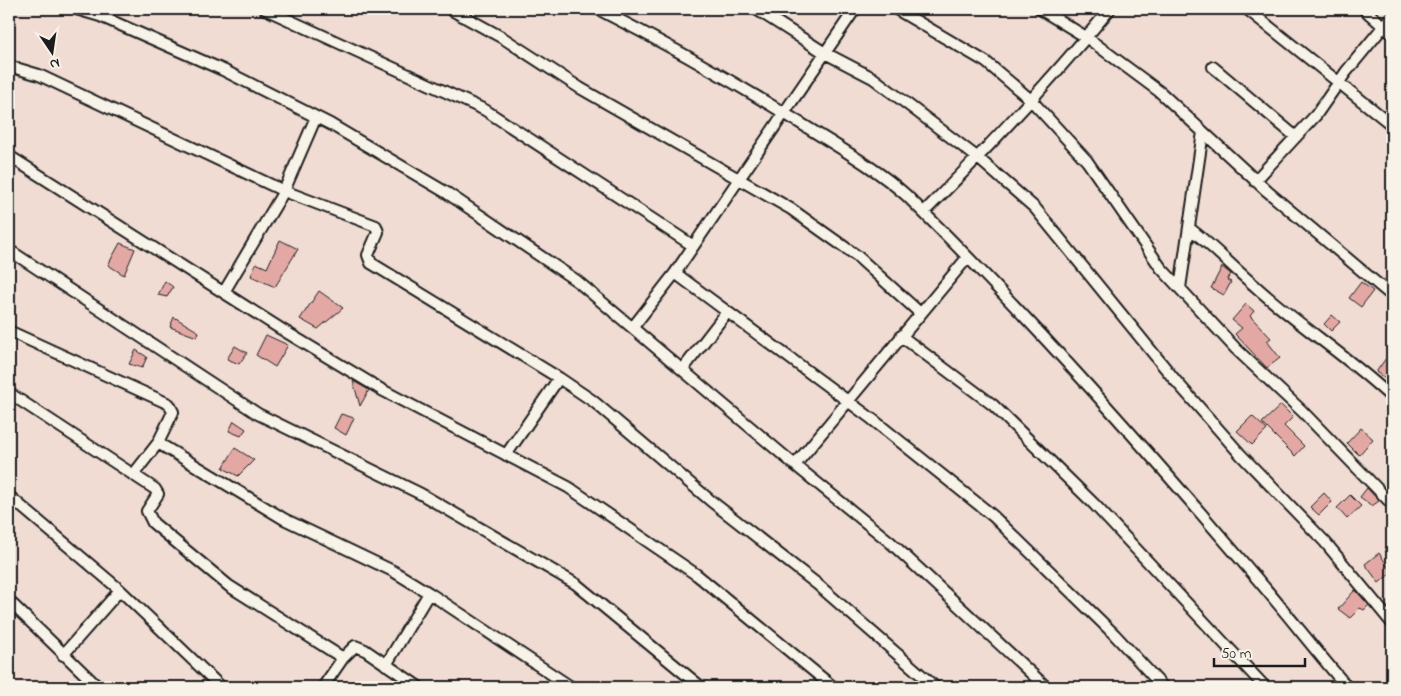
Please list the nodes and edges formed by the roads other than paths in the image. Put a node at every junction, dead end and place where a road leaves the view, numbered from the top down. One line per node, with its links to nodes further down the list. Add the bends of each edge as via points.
1 (76, 9): 22 (street, via 100,16 223,70)
2 (265, 9): 33 (street, via 485,110)
3 (450, 9): 28 (street)
4 (598, 9): 21 (street)
5 (756, 9): 16 (street)
6 (855, 9): 16 (street)
7 (896, 9): 20 (street, via 986,62)
8 (1040, 9): 15 (street)
9 (1110, 9): 15 (street)
10 (1247, 9): 19 (street)
11 (1364, 9): 13 (street)
12 (1392, 16): 13 (street)
13 (1384, 26): 14 (street); 19 (street)
14 (1392, 34)
15 (1086, 37): 20 (street); 24 (street, via 1160,92)
16 (825, 53): 21 (street); 27 (street, via 873,78)
17 (9, 66): 30 (street, via 39,75)
18 (1213, 67): 25 (street)
19 (1339, 82): 23 (street); 25 (street)
20 (1031, 100): 27 (street); 37 (street, via 1087,161 1161,268)
21 (785, 113): 28 (street); 31 (street, via 886,177)
22 (316, 117): 30 (street); 42 (street, via 455,198 577,280)
23 (1392, 125)
24 (1203, 132): 29 (street); 32 (street)
25 (1296, 137): 29 (street)
26 (9, 156): 38 (street)
27 (978, 158): 31 (street); 59 (street, via 1035,208 1174,380 1325,542)
28 (739, 179): 33 (street); 41 (street, via 791,209 857,256)
29 (1255, 181): 39 (street)
30 (284, 191): 38 (street); 46 (street, via 376,226 378,232 368,255 371,263)
31 (924, 212): 35 (street)
32 (1189, 228): 37 (street); 48 (street, via 1255,287)
33 (692, 245): 36 (street)
34 (9, 250): 68 (street, via 258,414 421,494 576,584)
35 (967, 258): 41 (street); 74 (street, via 1136,439)
36 (674, 273): 40 (street); 42 (street)
37 (1180, 288): 55 (street, via 1236,349 1302,411)
38 (224, 292): 51 (street, via 382,390)
39 (1392, 296)
40 (727, 312): 45 (street); 49 (street)
41 (920, 313): 44 (street)
42 (633, 327): 45 (street)
43 (9, 330): 50 (street, via 169,404 173,412)
44 (901, 336): 49 (street); 73 (street, via 993,405 1094,504)
45 (683, 369): 52 (street)
46 (559, 378): 51 (street); 70 (street, via 593,401 711,501 817,584)
47 (9, 392): 53 (street)
48 (1392, 398)
49 (847, 401): 52 (street); 72 (street, via 993,516 1114,634)
50 (158, 443): 53 (street); 57 (street, via 284,519)
51 (506, 455): 69 (street, via 568,487 697,574)
52 (794, 466): 71 (street, via 890,542)
53 (133, 475): 61 (street, via 158,494 147,511 152,522 229,586)
54 (9, 496): 56 (street)
55 (1392, 504)
56 (120, 590): 60 (street); 64 (street)
57 (429, 592): 62 (street); 67 (street)
58 (9, 601): 60 (street)
59 (1392, 623)
60 (63, 655): 63 (street)
61 (343, 658): 62 (street, via 352,647 358,646); 65 (street)
62 (386, 666): 66 (street)
63 (98, 687)
64 (221, 687)
65 (323, 687)
66 (420, 687)
67 (571, 687)
68 (701, 687)
69 (833, 687)
70 (935, 687)
71 (1046, 687)
72 (1163, 687)
73 (1265, 687)
74 (1347, 687)

